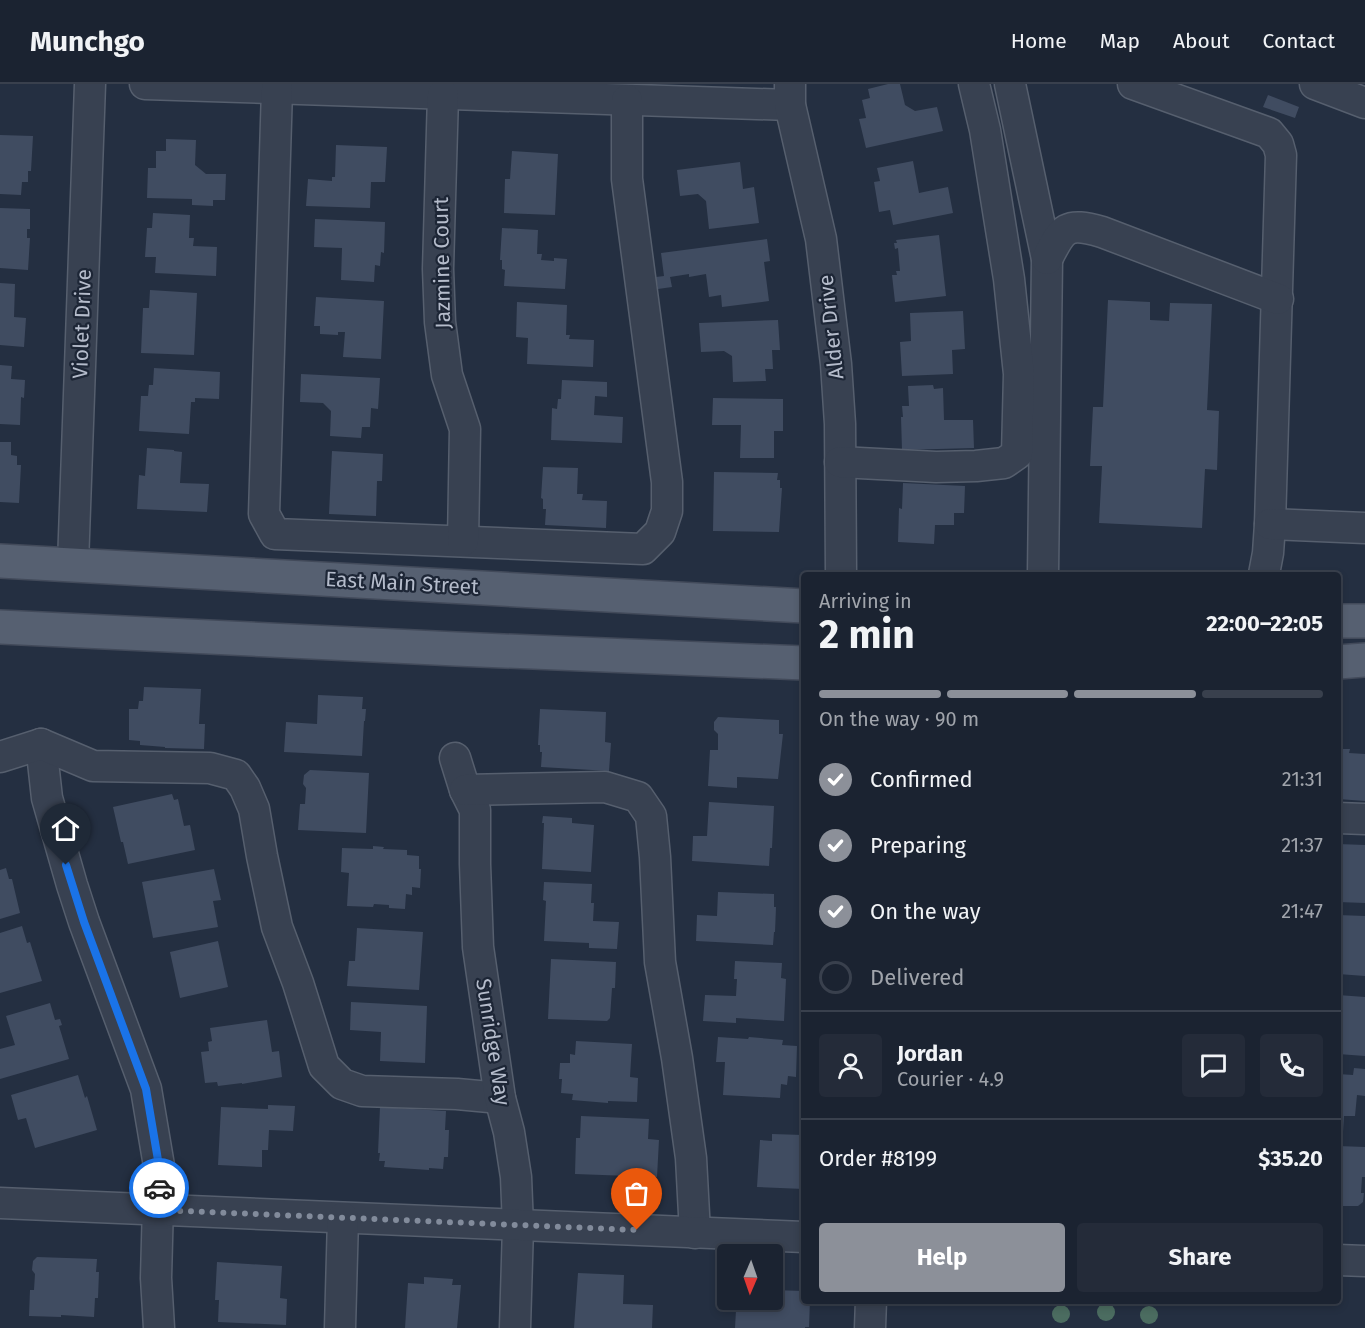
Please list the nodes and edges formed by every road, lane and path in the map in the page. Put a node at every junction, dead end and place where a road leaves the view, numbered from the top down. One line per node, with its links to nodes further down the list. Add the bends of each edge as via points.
1 (90, 84): 19 (street, Violet Drive)
2 (145, 84): 7 (street)
3 (974, 84): 14 (street, via 1009,279 1019,374 1017,454 1004,463 976,466)
4 (1010, 84): 12 (street)
5 (1132, 84): 13 (street, via 1269,134 1278,144)
6 (1315, 84): 11 (street)
7 (277, 89): 8 (street); 17 (street, via 264,514 275,534)
8 (443, 95): 10 (street); 17 (street, Jazmine Court, via 440,322 447,375 465,429)
9 (790, 95): 10 (street); 14 (street, Alder Drive, via 821,239 836,364)
10 (627, 100): 17 (street, via 627,179 667,482 667,511 660,532 643,549)
11 (1365, 103)
12 (1047, 260): 13 (street, via 1059,236 1068,229 1082,227); 21 (street)
13 (1278, 299): 15 (street)
14 (840, 462): 20 (street, Alder Drive)
15 (1270, 524): 16 (street); 22 (street)
16 (1365, 528)
17 (463, 542)
18 (0, 561): 19 (main road, East Main Street)
19 (73, 564): 23 (main road, East Main Street)
20 (841, 572)
21 (1043, 572)
22 (1264, 572)
23 (801, 606)
24 (1341, 621): 25 (main road)
25 (1365, 621)
26 (0, 627): 29 (main road)
27 (1365, 660): 28 (main road)
28 (1341, 662)
29 (801, 663)
30 (1341, 675): 31 (main road)
31 (1365, 676)
32 (41, 744): 33 (street); 38 (street, via 93,766 210,768 236,775 254,809 277,927 324,1066 342,1084 362,1091); 40 (street, via 47,798 72,885 146,1089 159,1166)
33 (0, 758)
34 (455, 758): 35 (street, Sunridge Way)
35 (465, 790): 38 (street, Sunridge Way, via 475,810 478,947); 43 (street, via 605,787 638,797 651,816 660,962 692,1158)
36 (1341, 818): 37 (street)
37 (1365, 819)
38 (500, 1098): 42 (street, Sunridge Way, via 516,1177)
39 (0, 1203): 40 (street)
40 (159, 1210): 41 (street); 48 (street)
41 (344, 1218): 42 (street); 49 (street)
42 (518, 1226): 43 (street); 50 (street, Sunridge Way)
43 (695, 1233): 44 (street)
44 (801, 1237)
45 (1341, 1260): 46 (street)
46 (1365, 1261)
47 (871, 1304): 51 (street)
48 (159, 1328)
49 (340, 1328)
50 (515, 1328)
51 (870, 1328)

